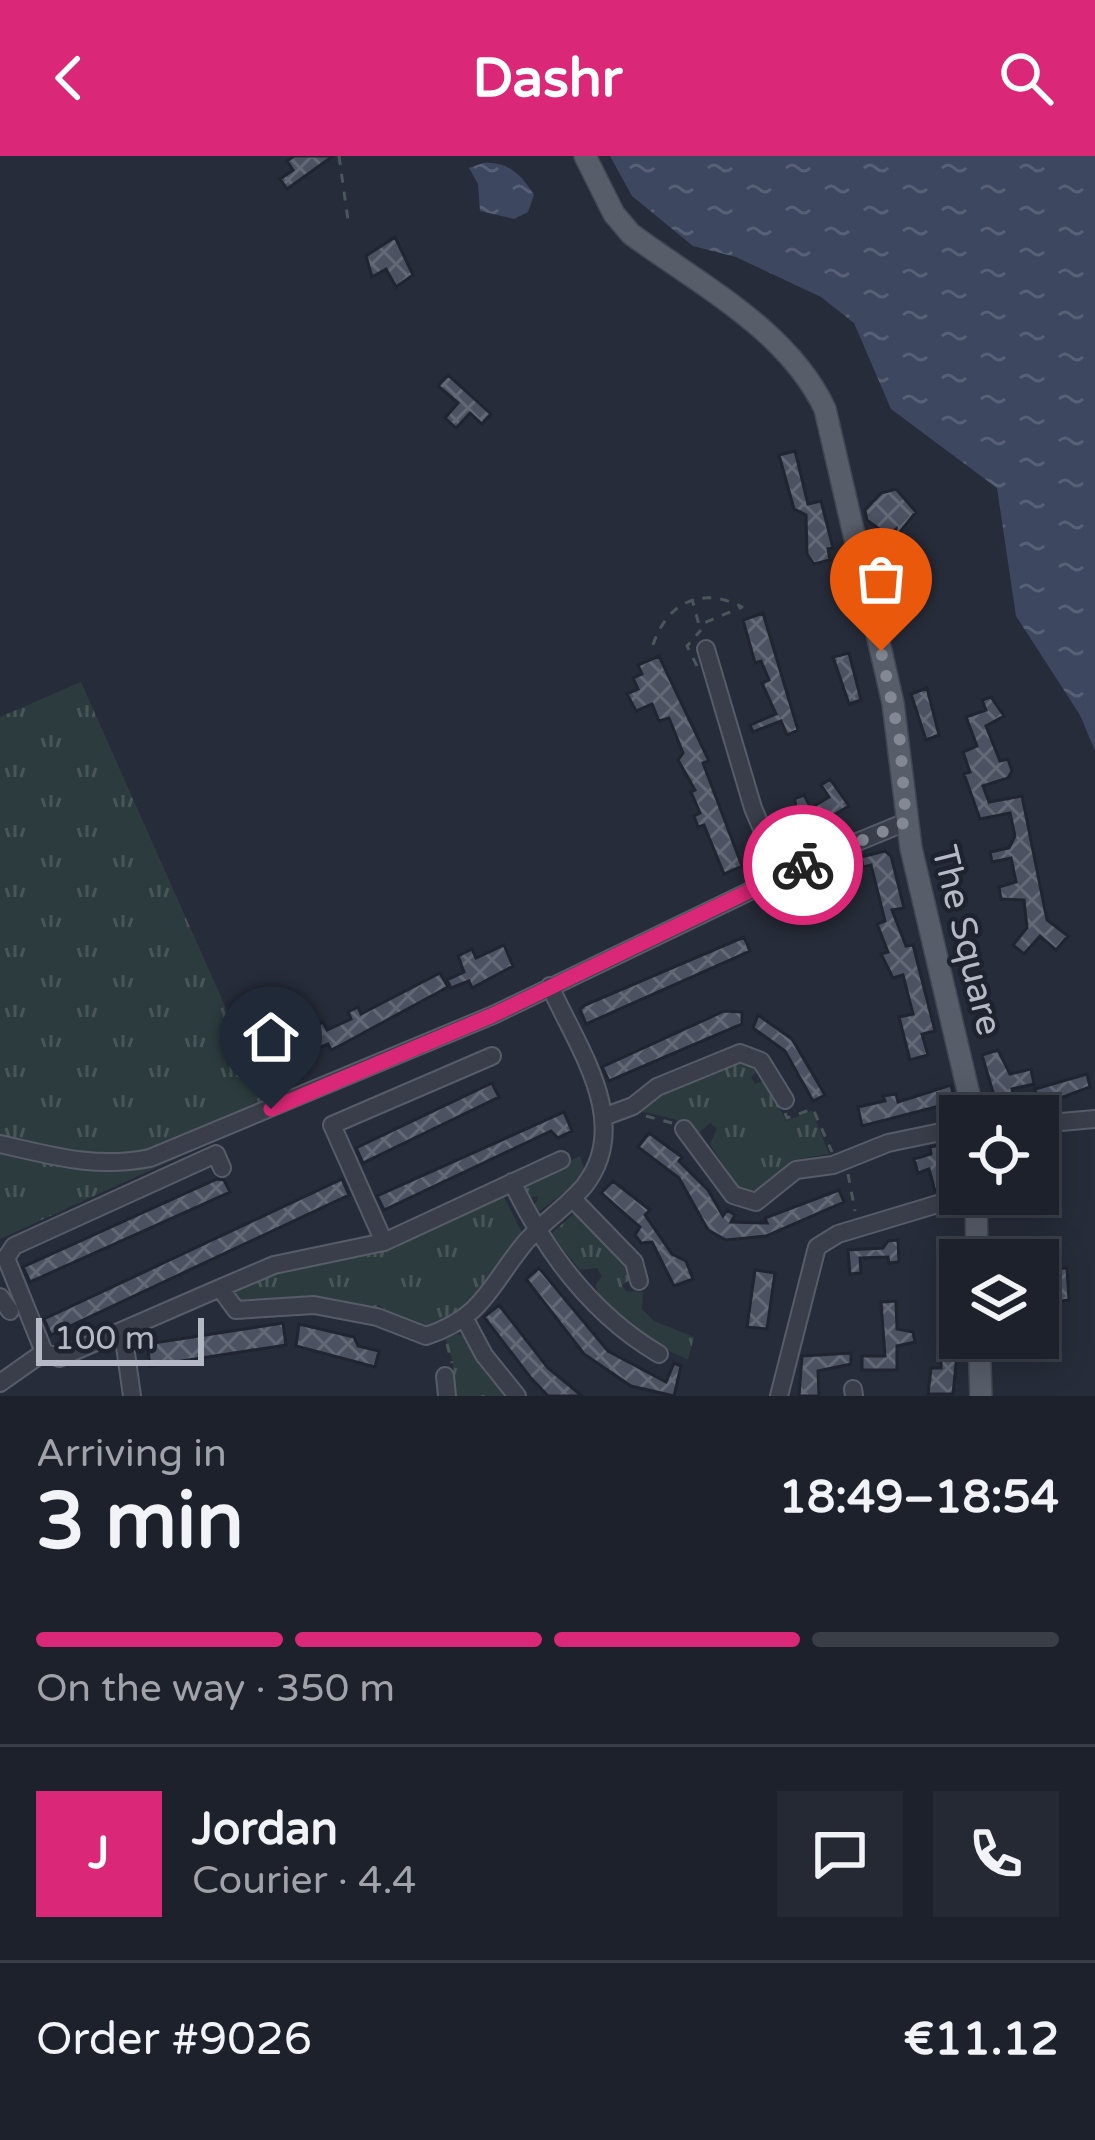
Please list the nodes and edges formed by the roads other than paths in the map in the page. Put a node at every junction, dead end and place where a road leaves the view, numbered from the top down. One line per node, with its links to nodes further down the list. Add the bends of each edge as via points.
1 (585, 156): 3 (main road, The Square, via 631,234 812,380 893,703)
2 (706, 650): 4 (street)
3 (906, 822): 4 (street); 7 (main road, The Square)
4 (782, 876): 5 (street)
5 (550, 986): 9 (street); 14 (street, via 150,1158 73,1163)
6 (492, 1056): 21 (street, via 332,1125)
7 (969, 1095)
8 (785, 1100): 9 (street, via 761,1060 740,1053)
9 (606, 1116): 18 (street, via 599,1161)
10 (1095, 1119): 11 (street)
11 (1059, 1122)
12 (684, 1129): 13 (street, via 742,1202 767,1196 796,1170)
13 (939, 1131)
14 (0, 1144)
15 (561, 1160): 17 (street)
16 (223, 1168): 26 (street, via 216,1154 14,1246 7,1258)
17 (512, 1182): 20 (street); 21 (street)
18 (573, 1199): 20 (street); 22 (street, via 634,1262)
19 (939, 1204): 34 (street, via 838,1234 812,1256)
20 (536, 1232): 24 (street); 27 (street, via 598,1308)
21 (384, 1242): 23 (street, via 274,1265)
22 (639, 1281)
23 (220, 1288): 24 (street, via 236,1310 343,1309 426,1336); 25 (street)
24 (466, 1321): 33 (street)
25 (123, 1332): 26 (street, via 59,1358); 31 (street)
26 (44, 1352): 30 (street)
27 (658, 1354)
28 (980, 1359): 35 (main road)
29 (445, 1376): 32 (street)
30 (0, 1383)
31 (132, 1396)
32 (447, 1396)
33 (517, 1396)
34 (779, 1396)
35 (981, 1396)

